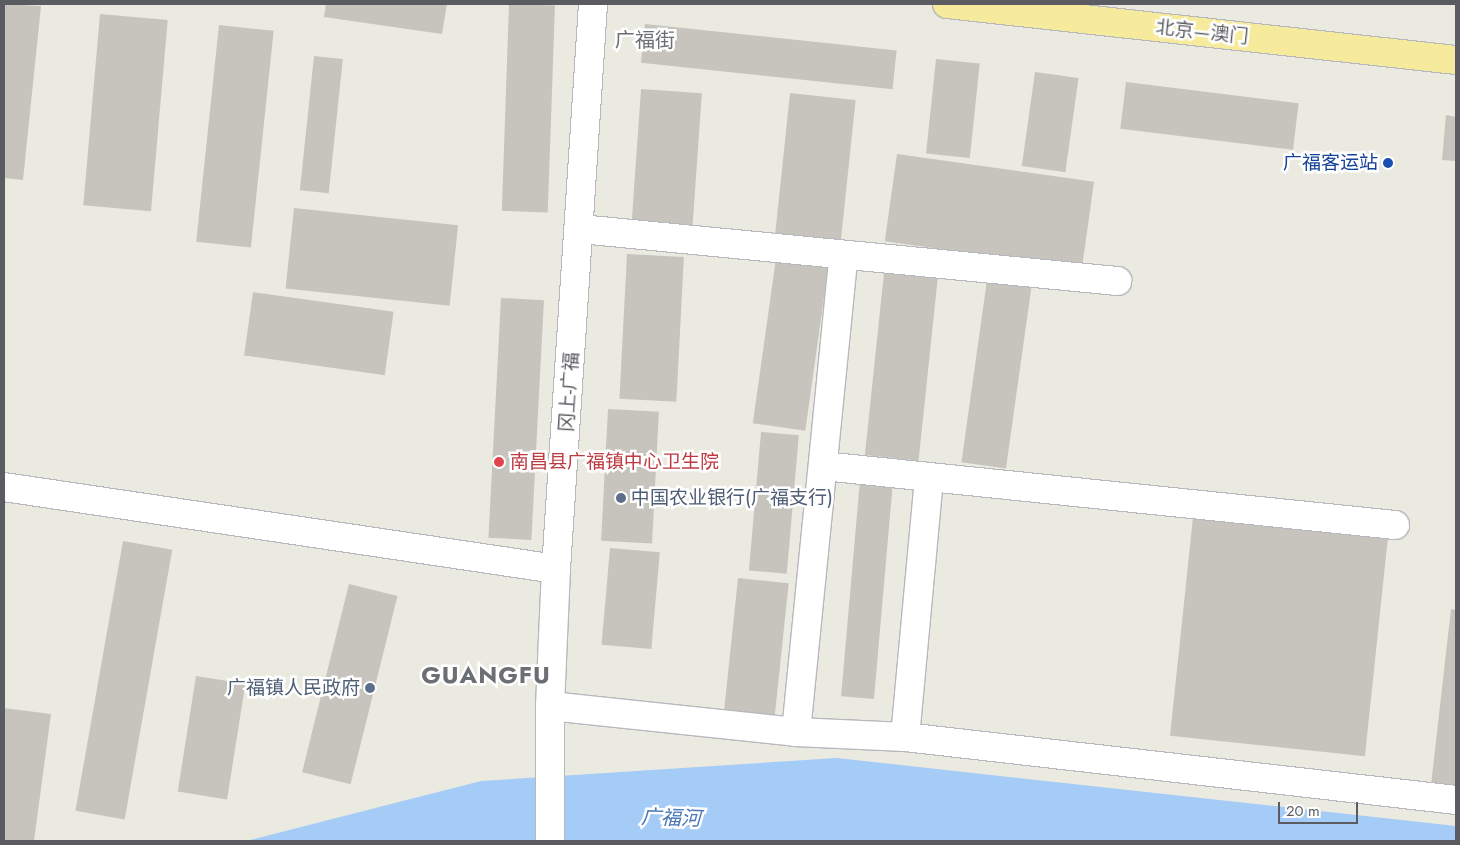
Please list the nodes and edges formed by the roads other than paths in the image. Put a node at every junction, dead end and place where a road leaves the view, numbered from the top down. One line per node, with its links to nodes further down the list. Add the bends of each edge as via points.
1 (593, 4): 4 (street, 冈上-广福)
2 (947, 4): 3 (highway, 北京—澳门)
3 (1456, 60)
4 (580, 229): 5 (street); 11 (street, 冈上-广福)
5 (844, 255): 6 (street); 7 (street)
6 (1117, 281)
7 (823, 466): 8 (street); 13 (street)
8 (929, 477): 10 (street); 14 (street)
9 (4, 487): 11 (street)
10 (1395, 525)
11 (556, 569): 12 (street, 冈上-广福)
12 (550, 706): 13 (street); 16 (street, 冈上-广福)
13 (796, 732): 14 (street)
14 (904, 737): 15 (street)
15 (1456, 800)
16 (550, 841)

